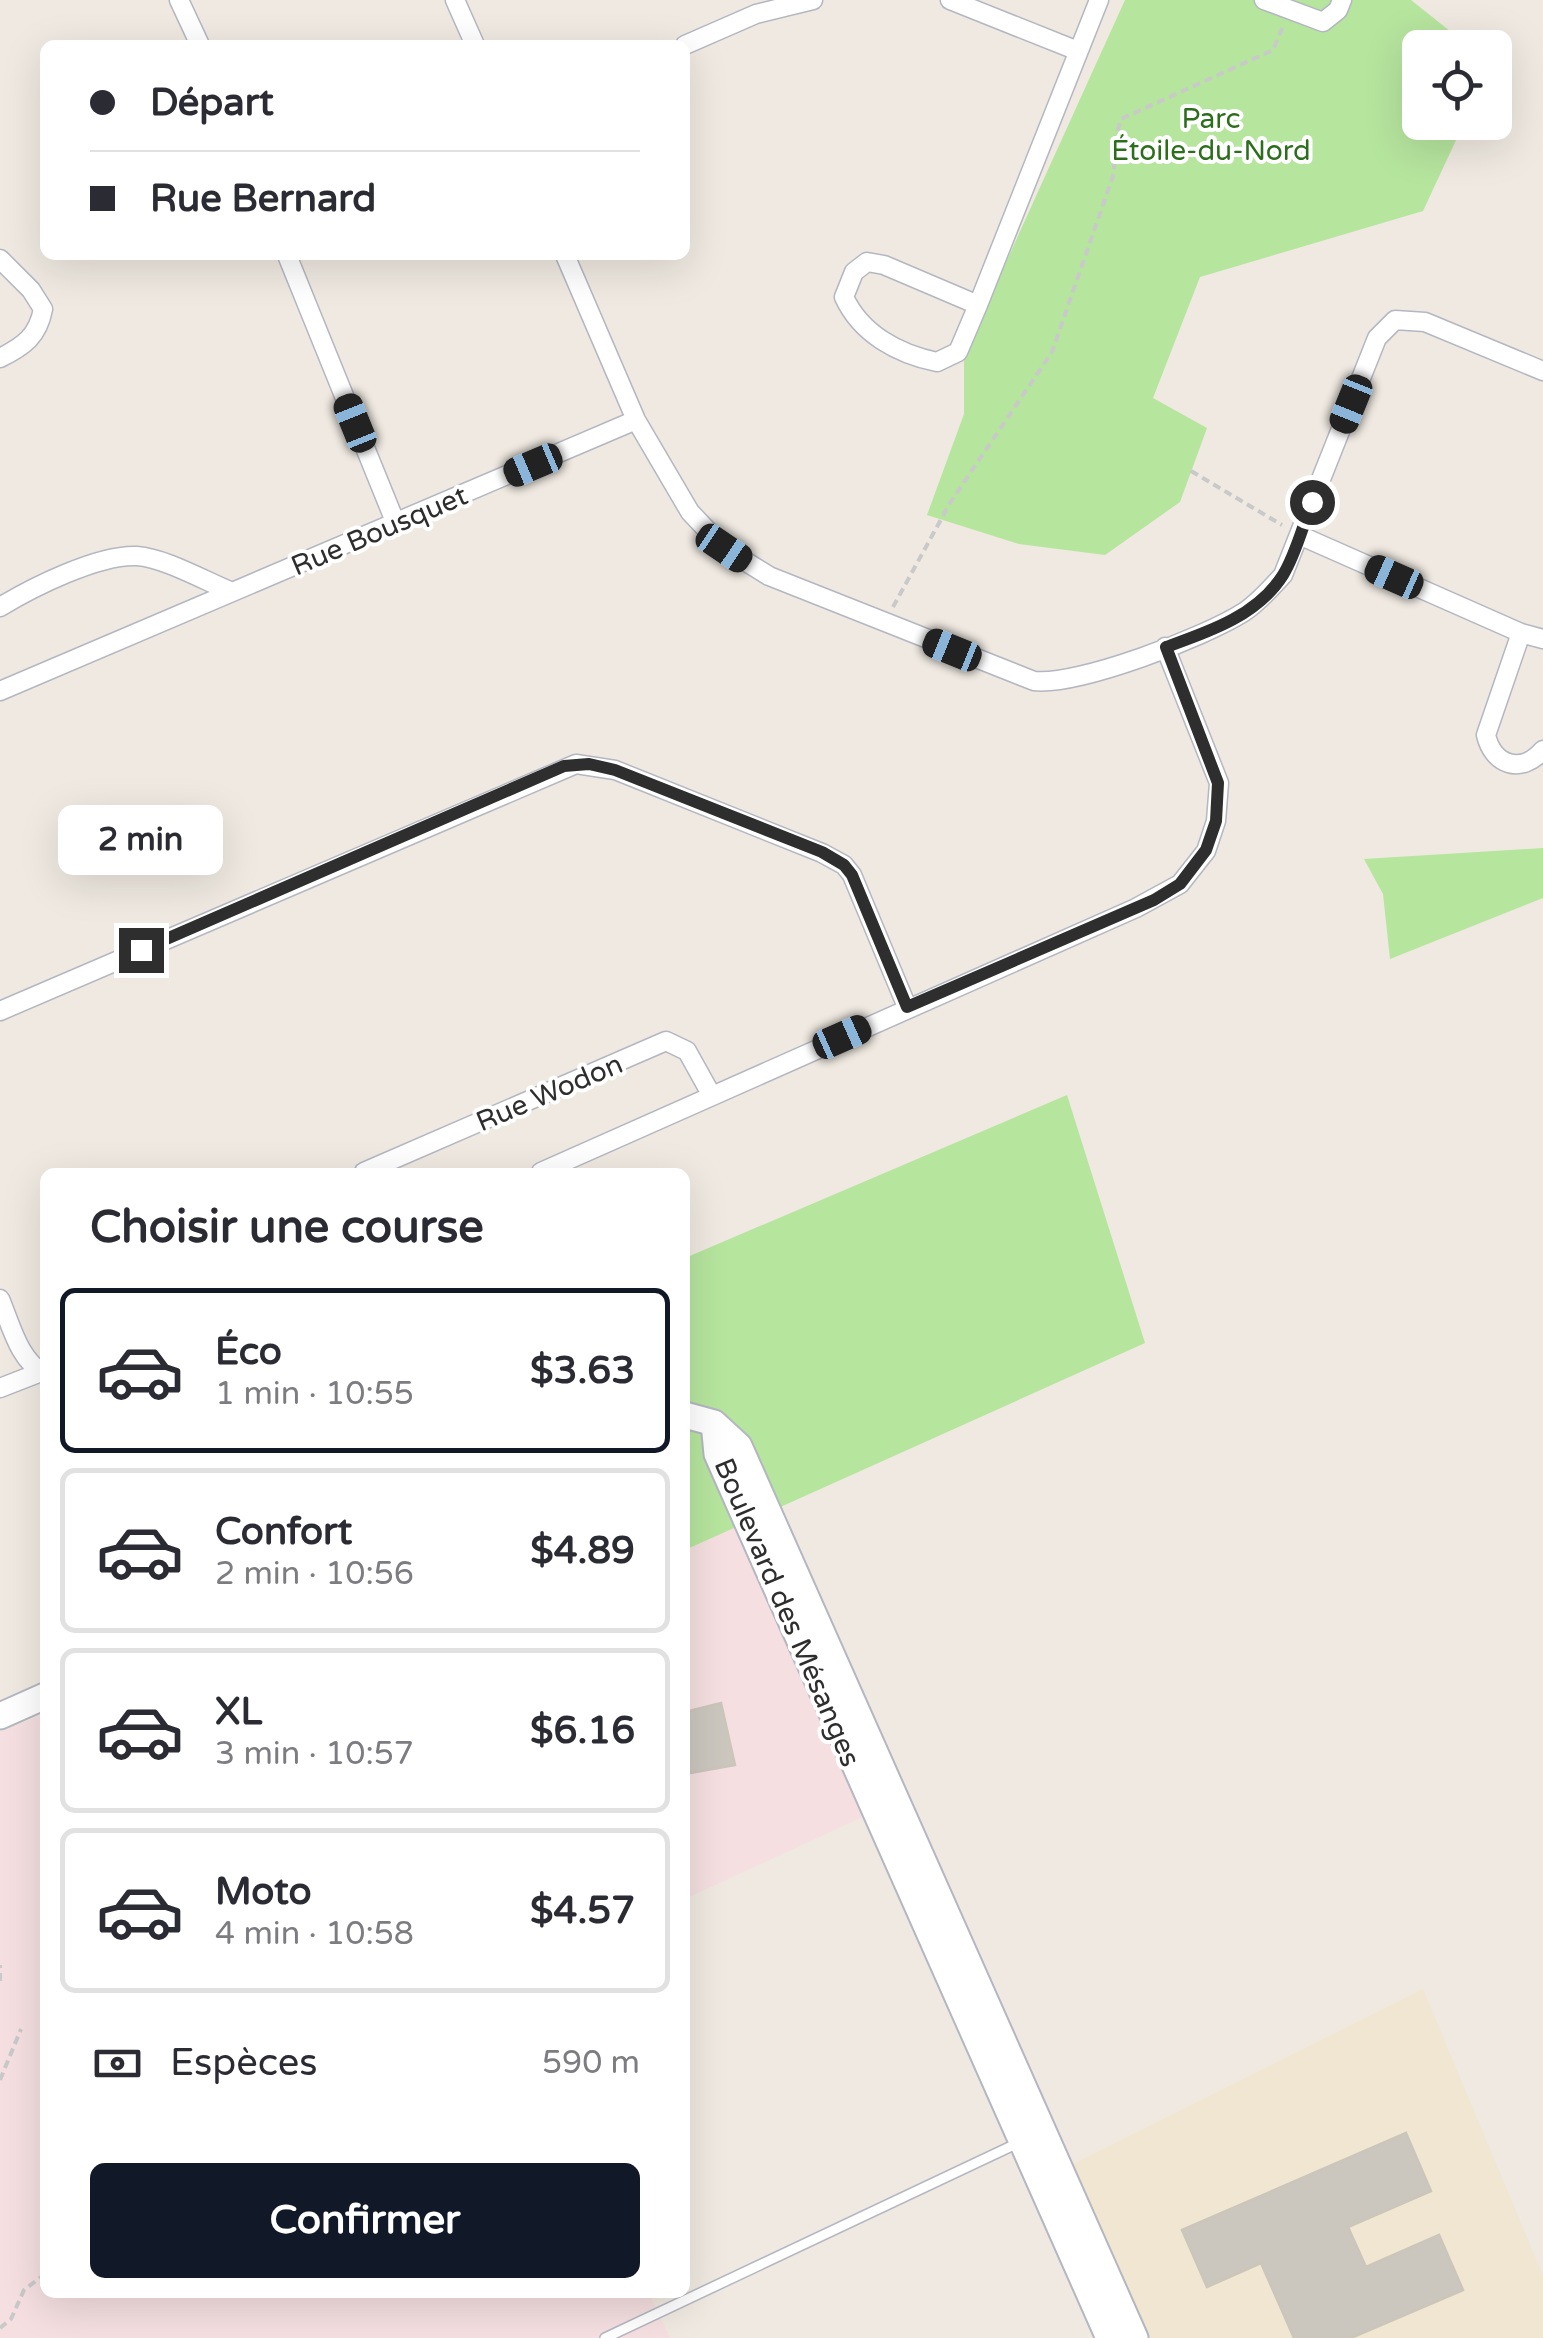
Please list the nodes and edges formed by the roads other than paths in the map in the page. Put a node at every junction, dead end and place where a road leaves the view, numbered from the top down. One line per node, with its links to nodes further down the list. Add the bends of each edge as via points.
1 (179, 0): 9 (street)
2 (455, 0): 10 (street)
3 (813, 0): 8 (street)
4 (950, 0): 12 (street)
5 (1099, 0): 12 (street)
6 (1264, 0): 7 (street, via 1324,22)
7 (1342, 0)
8 (753, 7): 11 (street)
9 (198, 40)
10 (472, 40)
11 (690, 43)
12 (1078, 52): 16 (street)
13 (0, 259): 17 (street, via 43,309 34,336)
14 (289, 260): 20 (street)
15 (566, 260): 19 (street)
16 (978, 305): 16 (street, via 866,262 844,297 877,338 937,362 958,352)
17 (0, 358)
18 (1543, 371): 21 (street, via 1425,322 1395,320 1377,338)
19 (636, 420): 20 (street, Rue Bousquet); 26 (street, via 690,512 724,548 770,576 1034,682 1090,674)
20 (396, 524): 22 (street, Rue Bousquet)
21 (1299, 535): 24 (street); 26 (street, via 1283,575 1255,605)
22 (232, 592): 23 (street, via 132,556 97,562); 27 (street, Rue Bousquet)
23 (0, 607)
24 (1521, 633): 25 (street); 28 (street, via 1486,735 1504,764 1526,763)
25 (1543, 639)
26 (1166, 647): 29 (street, via 1218,783 1206,850 1180,884 1154,900)
27 (0, 691)
28 (1543, 750)
29 (907, 1007): 30 (street, via 844,865 615,770 576,764); 31 (street)
30 (0, 1011)
31 (712, 1096): 32 (street, Rue Wodon, via 687,1051 666,1042); 33 (street)
32 (373, 1168)
33 (550, 1168)
34 (0, 1299): 35 (street, via 23,1354)
35 (40, 1371)
36 (40, 1374): 37 (street)
37 (0, 1388)
38 (690, 1415): 41 (street, Boulevard des Mésanges, via 714,1422 717,1454)
39 (40, 1698): 40 (street)
40 (0, 1716)
41 (1032, 2137): 42 (lane); 45 (street, Boulevard des Mésanges); 46 (street, Boulevard des Mésanges)
42 (690, 2298)
43 (690, 2298): 44 (lane)
44 (605, 2338)
45 (1109, 2338)
46 (1135, 2338)

